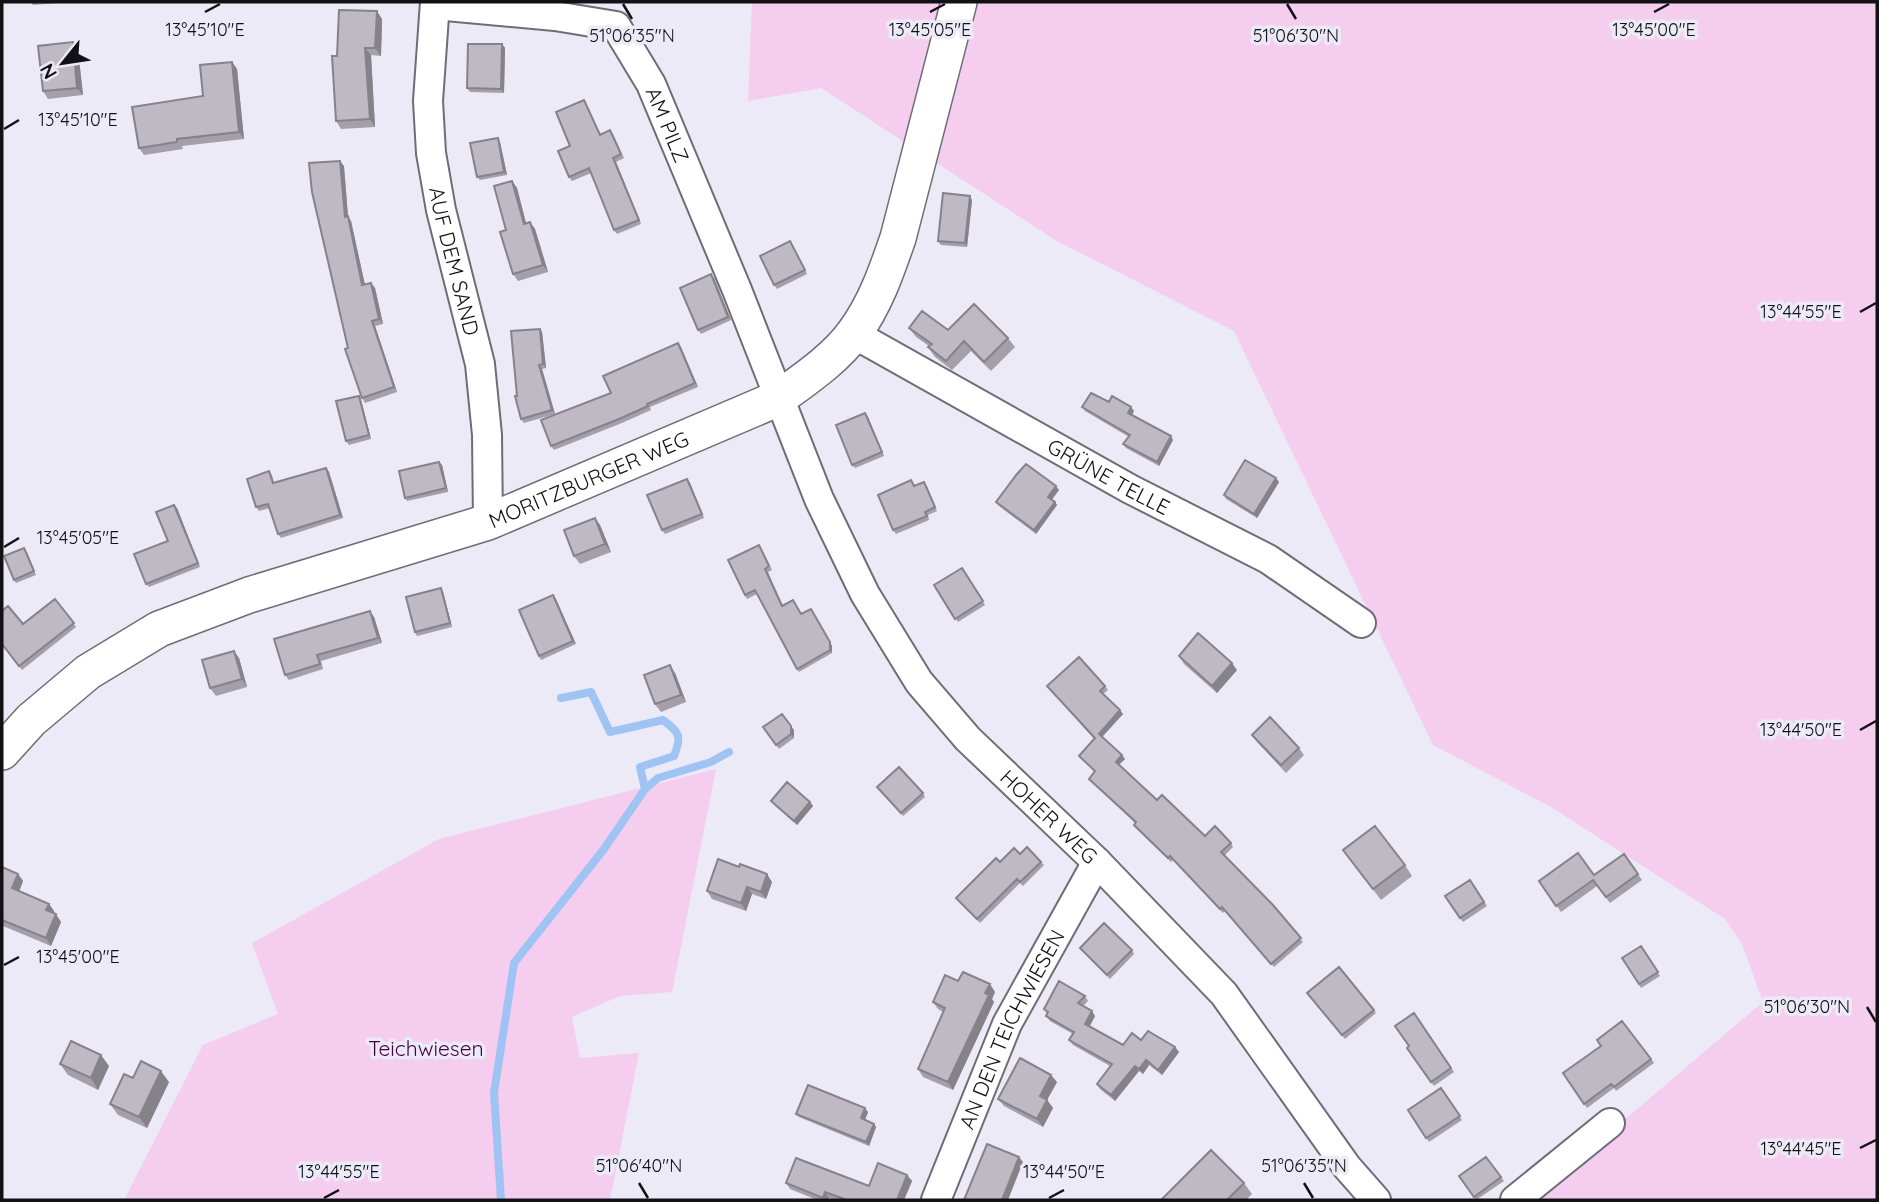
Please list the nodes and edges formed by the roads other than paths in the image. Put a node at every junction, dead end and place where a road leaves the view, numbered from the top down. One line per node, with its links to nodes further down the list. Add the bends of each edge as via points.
1 (959, 2): 3 (street, MORITZBURGER WEG, via 898,238)
2 (435, 3): 4 (street, AM PILZ, via 616,26 651,84); 5 (street, AUF DEM SAND, via 428,101 431,153 480,364)
3 (854, 334): 4 (street, MORITZBURGER WEG); 6 (street, GRÜNE TELLE, via 1130,489 1268,559)
4 (779, 398): 5 (street, MORITZBURGER WEG); 8 (street, HOHER WEG, via 864,594 919,682 968,739)
5 (488, 522): 7 (street, MORITZBURGER WEG, via 249,595 159,629 88,672 31,720)
6 (1361, 623)
7 (2, 752)
8 (1097, 862): 10 (street, AN DEN TEICHWIESEN, via 1007,1024); 11 (street, HOHER WEG, via 1224,993 1347,1167)
9 (1610, 1123): 12 (street)
10 (936, 1200)
11 (1376, 1200)
12 (1515, 1200)

